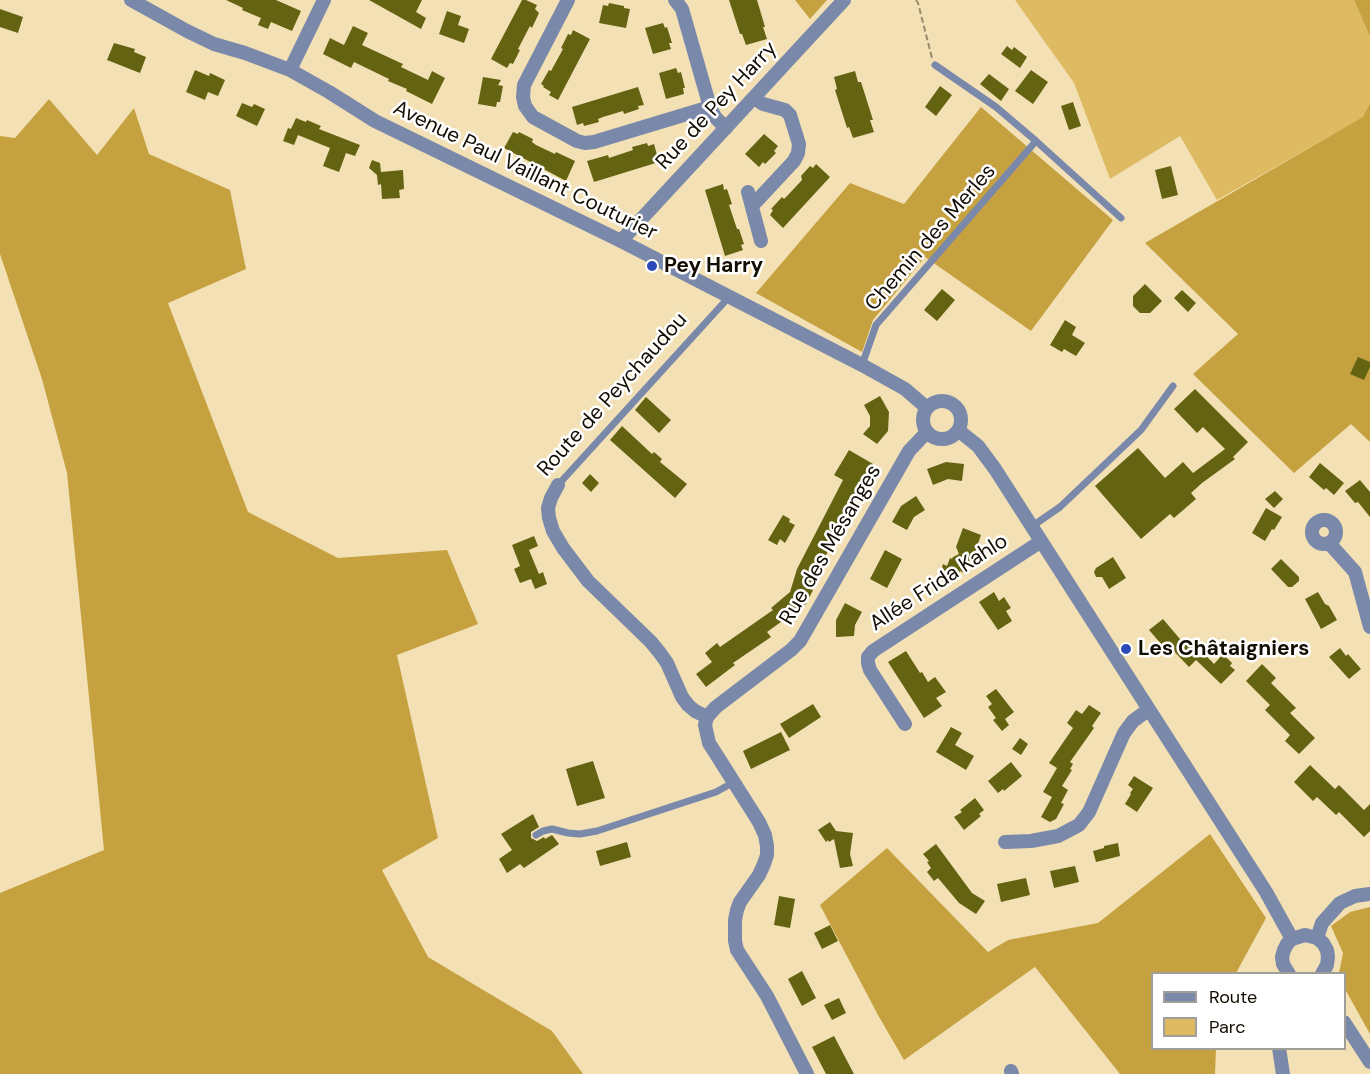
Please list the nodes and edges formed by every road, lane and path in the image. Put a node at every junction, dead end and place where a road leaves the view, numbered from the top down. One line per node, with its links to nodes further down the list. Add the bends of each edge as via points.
1 (131, 0): 8 (street, Avenue Paul Vaillant Couturier, via 214,44)
2 (324, 0): 8 (street)
3 (568, 0): 10 (street, via 524,85 525,106 533,117 585,143)
4 (675, 0): 10 (street, via 682,9)
5 (844, 0): 9 (street, Rue de Pey Harry)
6 (916, 0): 7 (path)
7 (934, 65): 12 (lane, via 996,107)
8 (290, 70): 16 (street, Avenue Paul Vaillant Couturier, via 375,121)
9 (754, 98): 11 (street, Rue de Pey Harry); 14 (street, via 786,110 799,144 794,161)
10 (710, 107): 11 (street)
11 (726, 128): 16 (street, Rue de Pey Harry)
12 (1036, 141): 15 (lane); 19 (lane, Chemin des Merles, via 876,326)
13 (748, 192): 14 (street)
14 (752, 206): 17 (street)
15 (1121, 218)
16 (621, 241): 18 (street, Avenue Paul Vaillant Couturier)
17 (762, 241)
18 (729, 297): 19 (street, Avenue Paul Vaillant Couturier); 24 (lane, Route de Peychaudou)
19 (862, 365): 21 (street, Avenue Paul Vaillant Couturier, via 906,389)
20 (1173, 386): 25 (lane, via 1141,430 1060,507)
21 (927, 408): 22 (street, via 937,401 950,402 959,411); 23 (street, via 922,418)
22 (958, 430): 23 (street, via 946,439); 25 (street, via 978,446)
23 (927, 432): 30 (street, Rue des Mésanges, via 909,451 800,641)
24 (558, 484): 30 (street, Route de Peychaudou, via 548,508 562,548 588,581 660,653 688,705)
25 (1031, 527): 26 (street)
26 (1040, 542): 29 (street); 31 (street, Allée Frida Kahlo, via 868,657 870,670)
27 (1329, 543): 28 (street, via 1355,572)
28 (1370, 627)
29 (1148, 710): 34 (street, via 1124,733 1089,812 1078,825 1058,836); 37 (street, via 1266,892)
30 (707, 717): 32 (street, via 709,743)
31 (905, 724)
32 (734, 782): 33 (lane, via 716,792 597,831 580,834 552,830); 43 (street, via 759,822 767,846 759,875 737,910 737,950 767,996)
33 (536, 835)
34 (1005, 842)
35 (1370, 894): 36 (street, via 1340,903 1322,923)
36 (1317, 938): 37 (street, via 1305,935); 39 (street, via 1327,950)
37 (1292, 939): 38 (street, via 1282,957)
38 (1288, 972)
39 (1323, 972)
40 (1346, 1025): 42 (street)
41 (1279, 1050): 44 (street)
42 (1370, 1062)
43 (807, 1074)
44 (1283, 1074)

